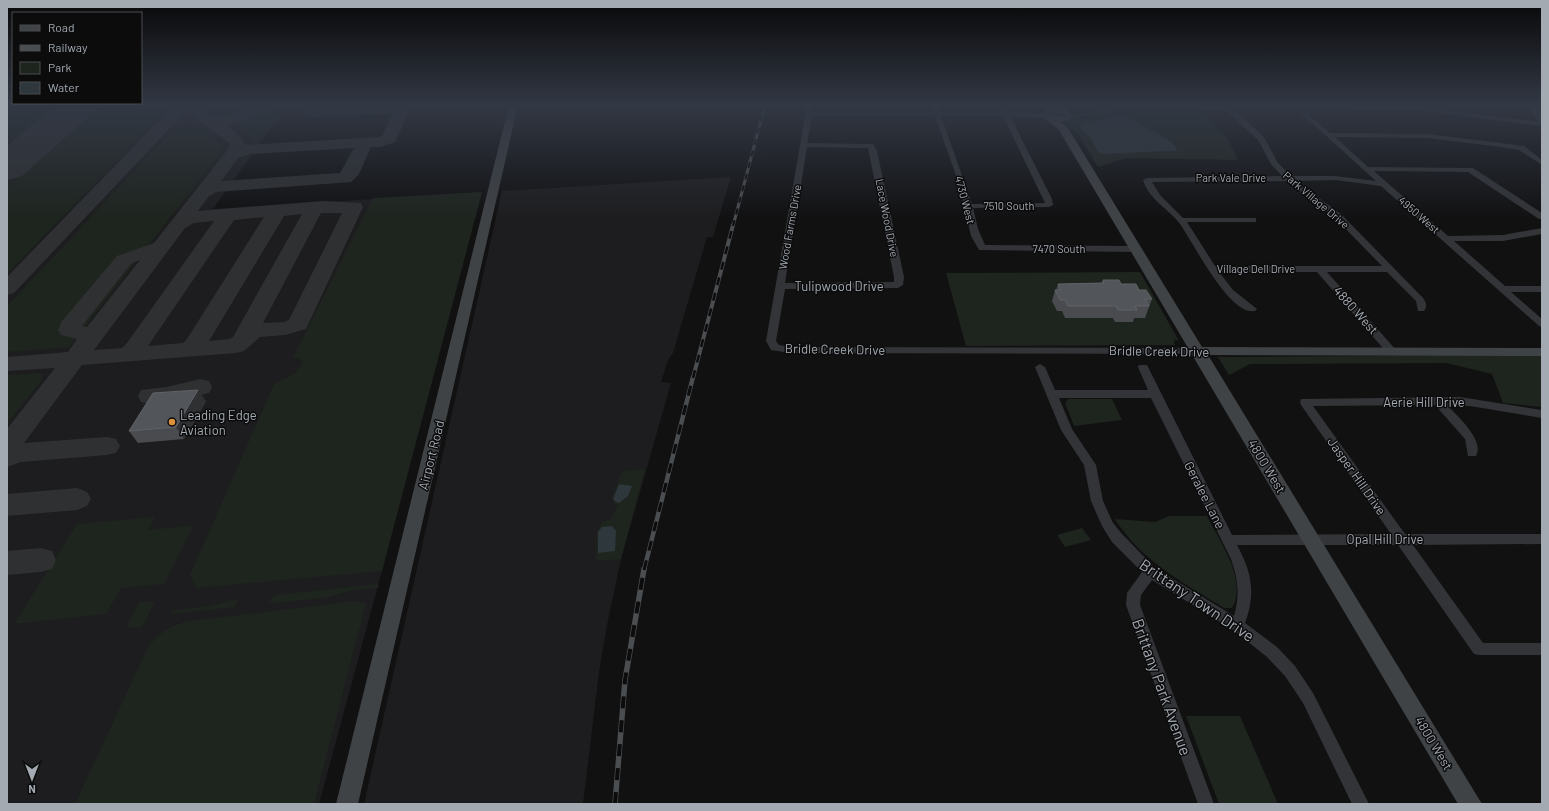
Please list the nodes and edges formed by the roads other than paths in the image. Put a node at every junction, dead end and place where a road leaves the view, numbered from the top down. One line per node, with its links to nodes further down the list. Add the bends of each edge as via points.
1 (505, 143): 51 (street, Airport Road)
2 (948, 143): 14 (street, 4730 West)
3 (1020, 143): 14 (street, 7510 South, via 1049,205)
4 (1074, 143): 21 (street, 4800 West)
5 (1263, 143): 12 (street, Park Village Drive, via 1271,159)
6 (1337, 143): 10 (street, 4950 West)
7 (1480, 143): 9 (street, via 1520,148)
8 (804, 145): 25 (street, Lace Wood Drive, via 870,146 899,277); 26 (street, Wood Farms Drive)
9 (1542, 163)
10 (1366, 169): 13 (street, 4950 West); 15 (street, via 1470,170)
11 (1149, 178): 12 (street, Park Vale Drive); 16 (street, Village Dell Drive, via 1147,182 1156,195)
12 (1288, 178): 13 (street, Park Vale Drive, via 1341,178); 24 (street, Park Village Drive, via 1300,190 1332,210)
13 (1383, 184): 19 (street, 4950 West)
14 (969, 206): 20 (street, 4730 West, via 972,225)
15 (1542, 217)
16 (1182, 220): 17 (street); 22 (street, Village Dell Drive)
17 (1254, 220)
18 (1542, 231): 19 (street, via 1503,238)
19 (1446, 238): 27 (street, 4950 West)
20 (982, 248): 21 (street, 7470 South)
21 (1136, 249): 33 (street, 4800 West)
22 (1211, 269): 23 (street, Village Dell Drive); 29 (street, via 1236,299)
23 (1320, 269): 24 (street, Village Dell Drive); 34 (street, 4880 West)
24 (1390, 269): 30 (street, Park Village Drive, via 1420,300)
25 (898, 285): 26 (street, Tulipwood Drive)
26 (780, 286): 32 (street, Wood Farms Drive, via 771,341)
27 (1502, 289): 28 (street); 31 (street, 4950 West)
28 (1542, 289)
29 (1252, 309)
30 (1421, 309)
31 (1542, 324)
32 (776, 348): 33 (street, Bridle Creek Drive)
33 (1198, 351): 34 (street, Bridle Creek Drive); 47 (street, 4800 West)
34 (1392, 352): 35 (street, Bridle Creek Drive)
35 (1542, 352)
36 (1040, 367): 38 (street, Brittany Town Drive)
37 (1143, 367): 39 (street, Geralee Lane)
38 (1051, 394): 39 (street); 48 (street, Brittany Town Drive, via 1067,430 1090,465 1097,502 1108,526 1128,551)
39 (1155, 394): 46 (street, Geralee Lane)
40 (1305, 402): 41 (street, Aerie Hill Drive); 44 (street, Jasper Hill Drive)
41 (1438, 402): 42 (street, Aerie Hill Drive, via 1476,403); 43 (street, via 1470,438)
42 (1542, 414)
43 (1472, 453)
44 (1402, 539): 45 (street, Opal Hill Drive); 47 (street, Opal Hill Drive); 50 (street, Jasper Hill Drive, via 1479,649)
45 (1542, 539)
46 (1228, 540): 47 (street, Opal Hill Drive); 49 (street, Geralee Lane, via 1244,576 1247,591 1245,607)
47 (1311, 540): 54 (street, 4800 West)
48 (1150, 572): 49 (street, Brittany Town Drive); 52 (street, Brittany Park Avenue, via 1134,593 1133,605)
49 (1237, 625): 53 (street, Brittany Town Drive, via 1272,652 1300,684)
50 (1542, 649)
51 (347, 804)
52 (1206, 804)
53 (1361, 804)
54 (1471, 804)

